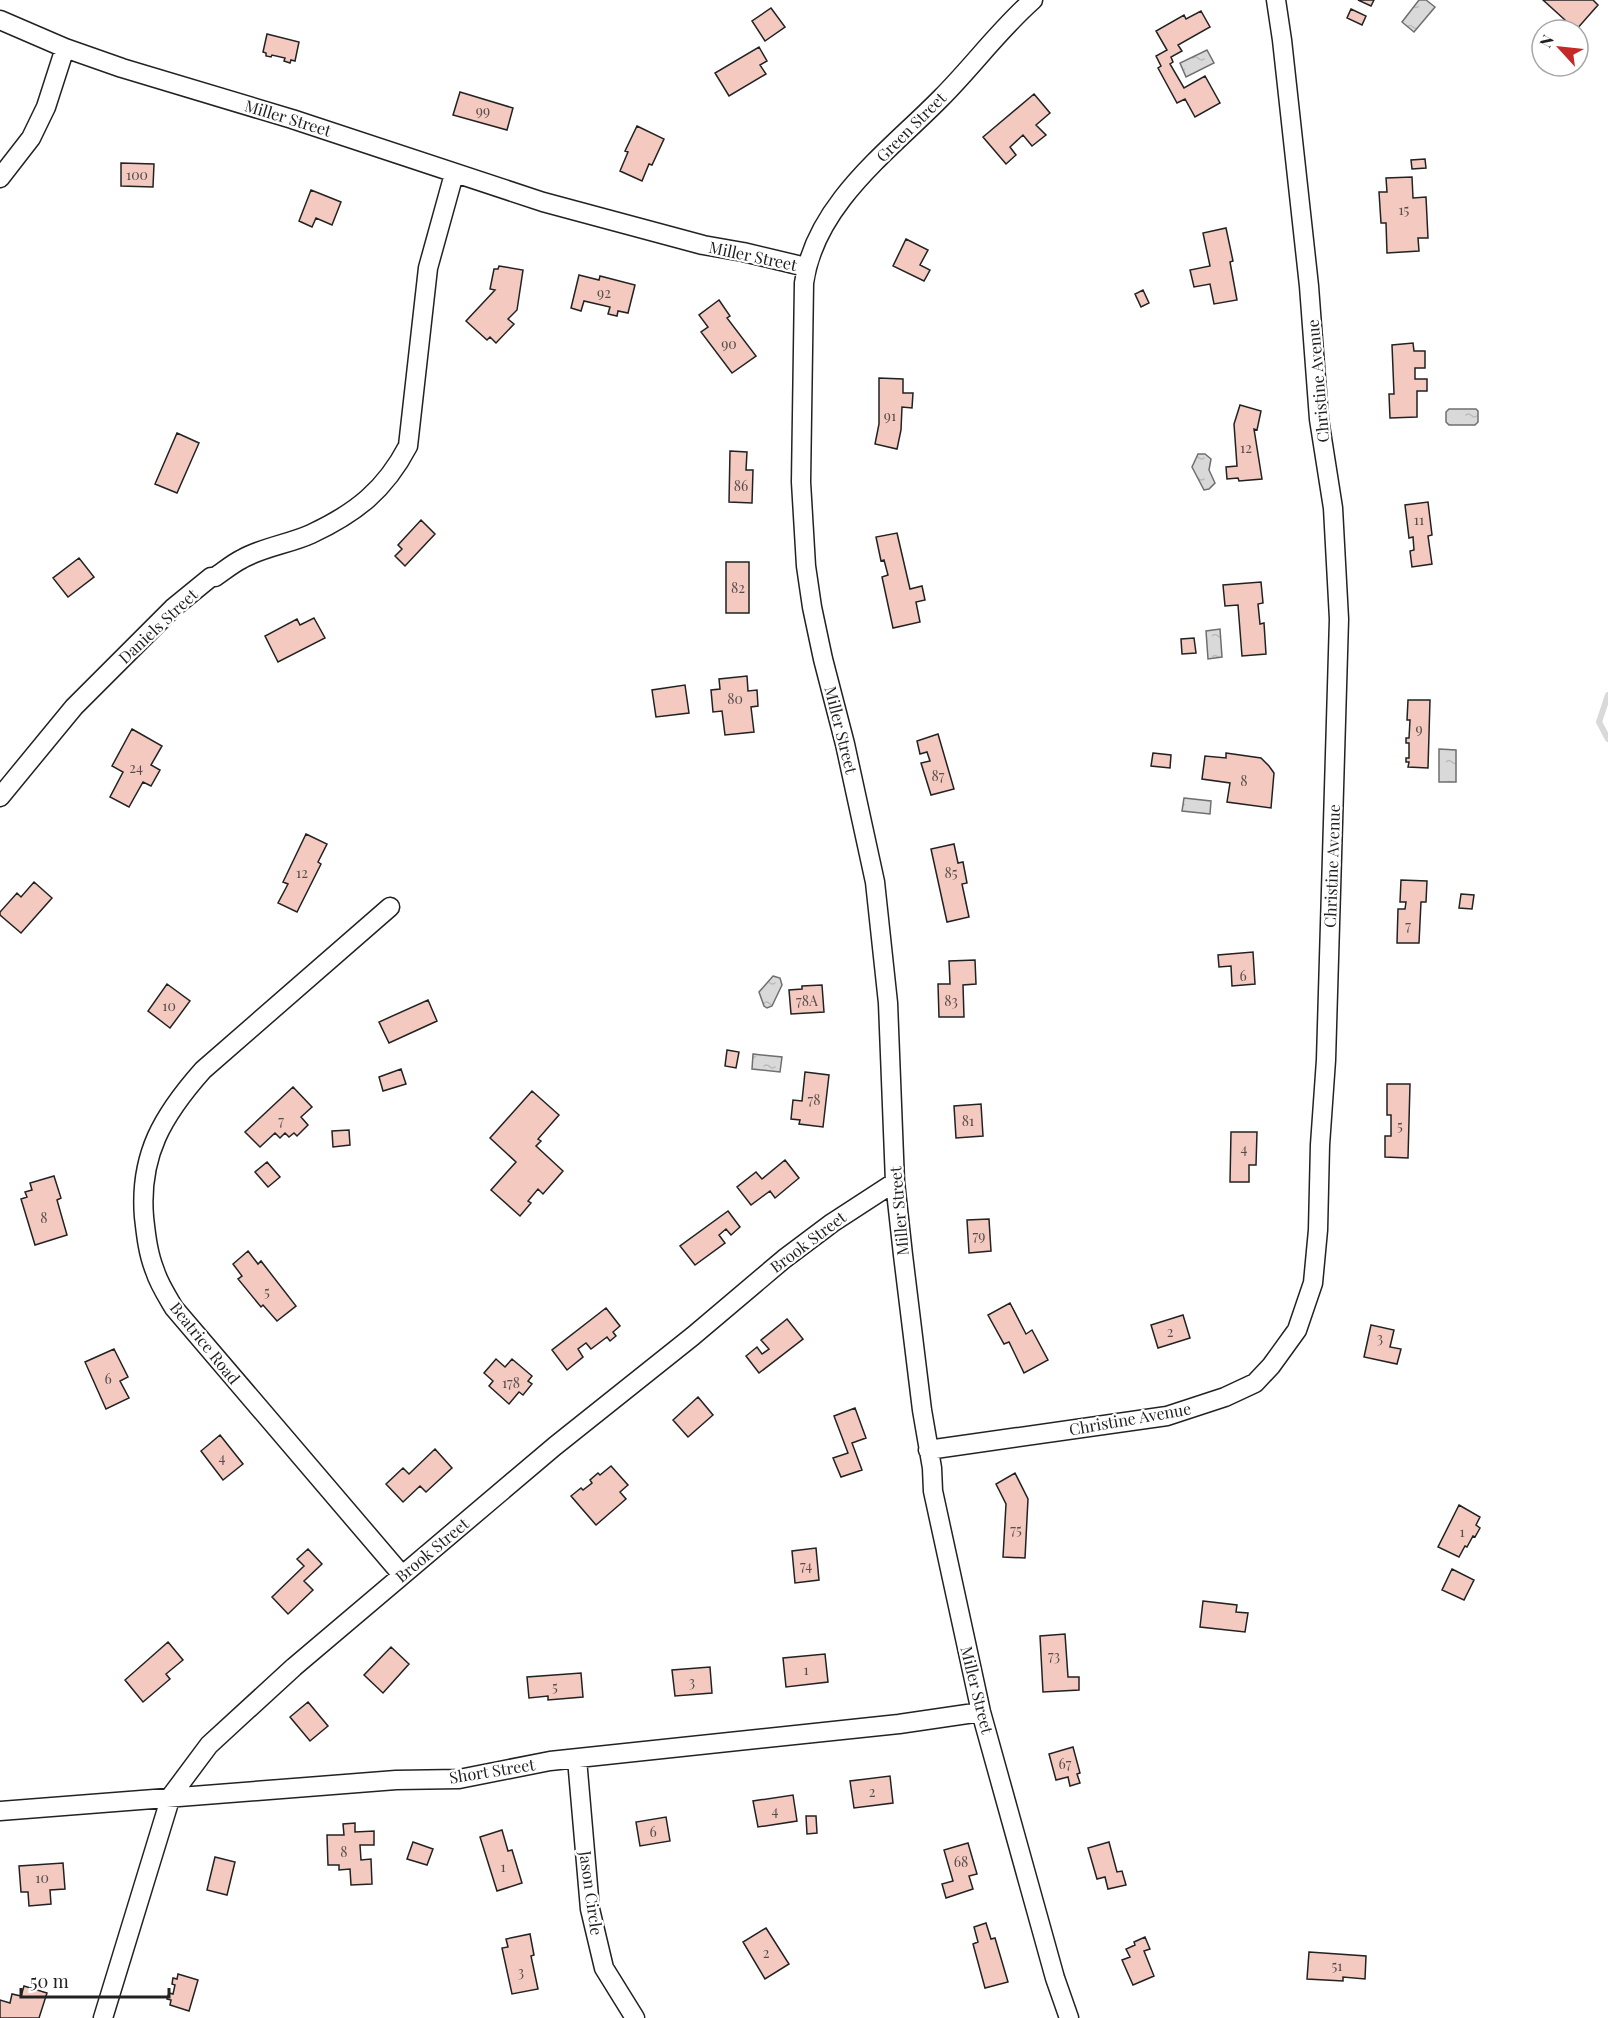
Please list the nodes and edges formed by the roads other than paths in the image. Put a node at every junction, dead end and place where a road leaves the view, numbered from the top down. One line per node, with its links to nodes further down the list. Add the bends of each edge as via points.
1 (1033, 0): 7 (street, Green Street, via 867,170 834,211)
2 (1276, 0): 11 (street, Christine Avenue, via 1309,286 1319,419 1333,508 1339,620 1326,1060 1313,1283 1297,1330 1271,1366 1255,1383 1225,1397 1167,1416)
3 (0, 20): 4 (street, Miller Street)
4 (65, 48): 5 (street, Miller Street); 6 (street, via 46,107 30,138)
5 (454, 174): 7 (street, Miller Street, via 640,230); 8 (street, Daniels Street, via 428,268 408,446 391,476 347,514 311,534 243,558 173,608 74,707)
6 (0, 178)
7 (806, 267): 10 (street, Miller Street, via 801,482 806,566 823,659 875,882 888,1003)
8 (0, 797)
9 (390, 907): 12 (street, Beatrice Road, via 220,1055 182,1094 151,1151 143,1209 155,1272 174,1308)
10 (895, 1182): 11 (street, Miller Street); 12 (street, Brook Street, via 784,1259)
11 (928, 1449): 13 (street, Miller Street, via 933,1491)
12 (402, 1575): 15 (street, Brook Street, via 209,1745)
13 (981, 1712): 14 (street, Short Street); 19 (street, Miller Street)
14 (577, 1759): 15 (street, Short Street, via 459,1779); 18 (street, Jason Circle, via 590,1909 604,1968)
15 (171, 1796): 16 (street, Short Street); 17 (street, Brook Street)
16 (0, 1811)
17 (103, 2018)
18 (635, 2018)
19 (1069, 2018)

